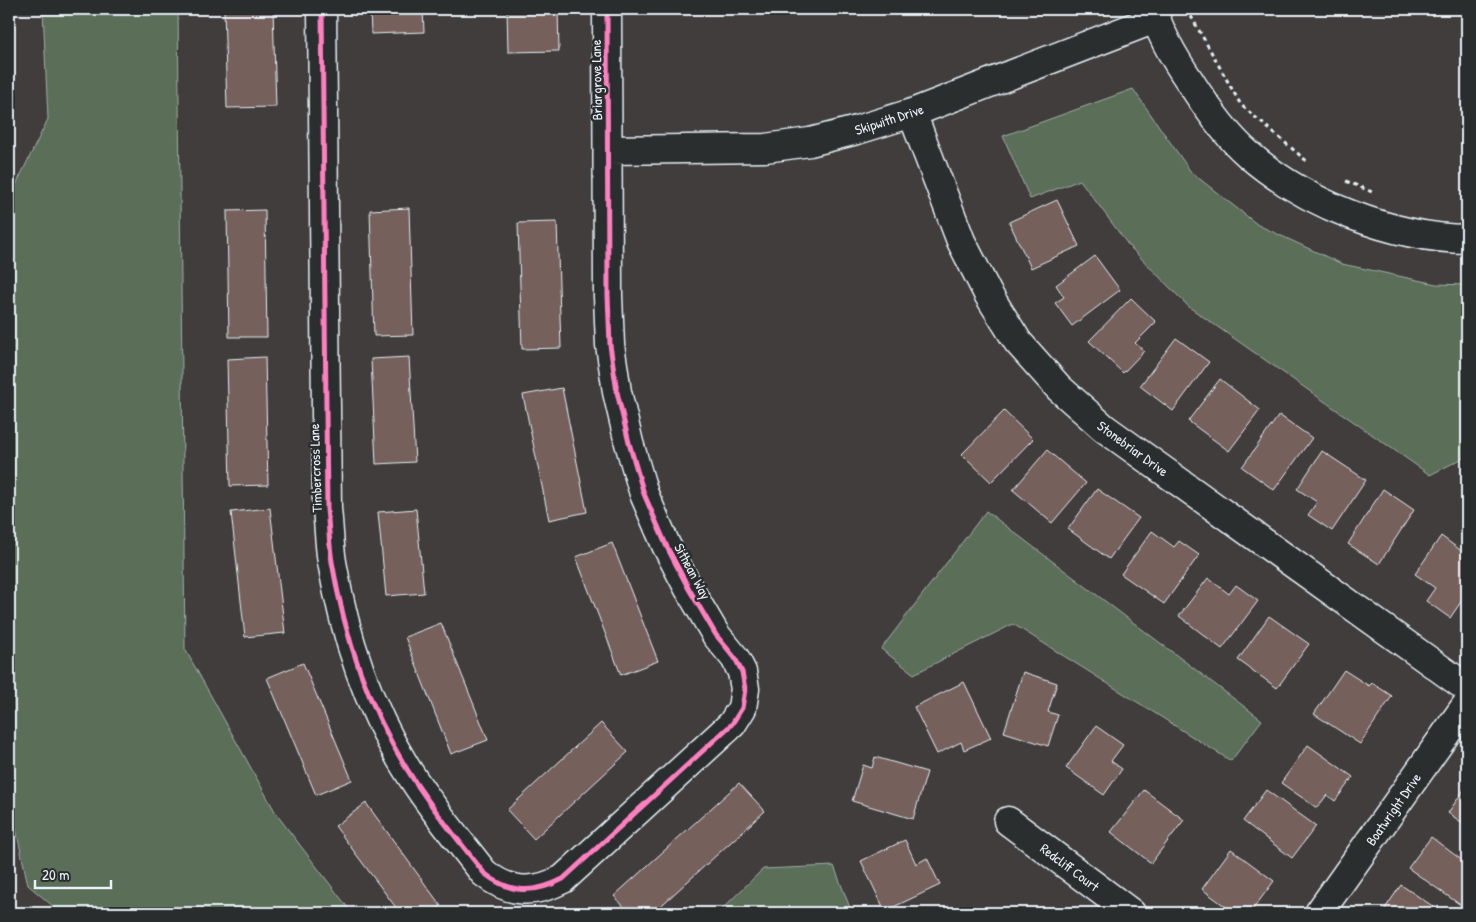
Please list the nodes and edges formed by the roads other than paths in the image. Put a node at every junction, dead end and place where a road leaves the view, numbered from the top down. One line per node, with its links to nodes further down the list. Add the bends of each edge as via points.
1 (322, 9): 10 (street, Timbercross Lane, via 327,509 341,607 368,692 405,766 484,873 501,884)
2 (607, 9): 5 (street, Briargrove Lane)
3 (1154, 14): 4 (street, Skipwith Drive); 6 (street, via 1179,66 1211,114 1247,154 1294,188 1344,213 1397,230)
4 (912, 112): 5 (street, Skipwith Drive, via 810,142 765,148); 7 (street, Stonebriar Drive, via 962,241 988,294 1018,342 1059,388 1104,428)
5 (608, 150): 10 (street, Sithean Way, via 610,345 629,443 644,494 666,544 716,635 735,658 745,689 742,708 732,724 563,879 538,889)
6 (1467, 239)
7 (1467, 688)
8 (1467, 704): 12 (street, Boatwright Drive)
9 (1008, 821): 11 (street, Redcliff Court)
10 (523, 890)
11 (1131, 913)
12 (1319, 913)

